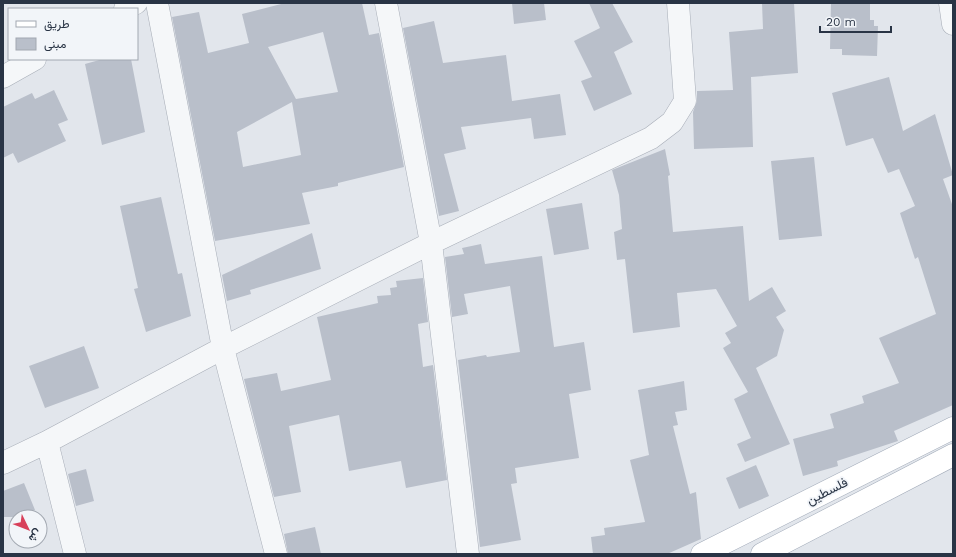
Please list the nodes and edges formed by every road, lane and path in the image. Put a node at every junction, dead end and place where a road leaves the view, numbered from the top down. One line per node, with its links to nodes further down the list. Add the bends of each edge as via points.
1 (136, 3): 6 (street)
2 (157, 3): 11 (street)
3 (386, 3): 10 (street)
4 (678, 3): 10 (street, via 686,101 672,122 651,138)
5 (950, 3): 7 (street)
6 (127, 8)
7 (953, 24)
8 (33, 60): 9 (street)
9 (3, 77)
10 (431, 243): 11 (street); 18 (street)
11 (223, 348): 13 (street); 17 (street)
12 (953, 428): 19 (main road, فلسطين)
13 (48, 442): 15 (street); 16 (street)
14 (953, 455): 20 (main road, فلسطين)
15 (3, 462)
16 (75, 554)
17 (276, 554)
18 (468, 554)
19 (702, 554)
20 (762, 554)

